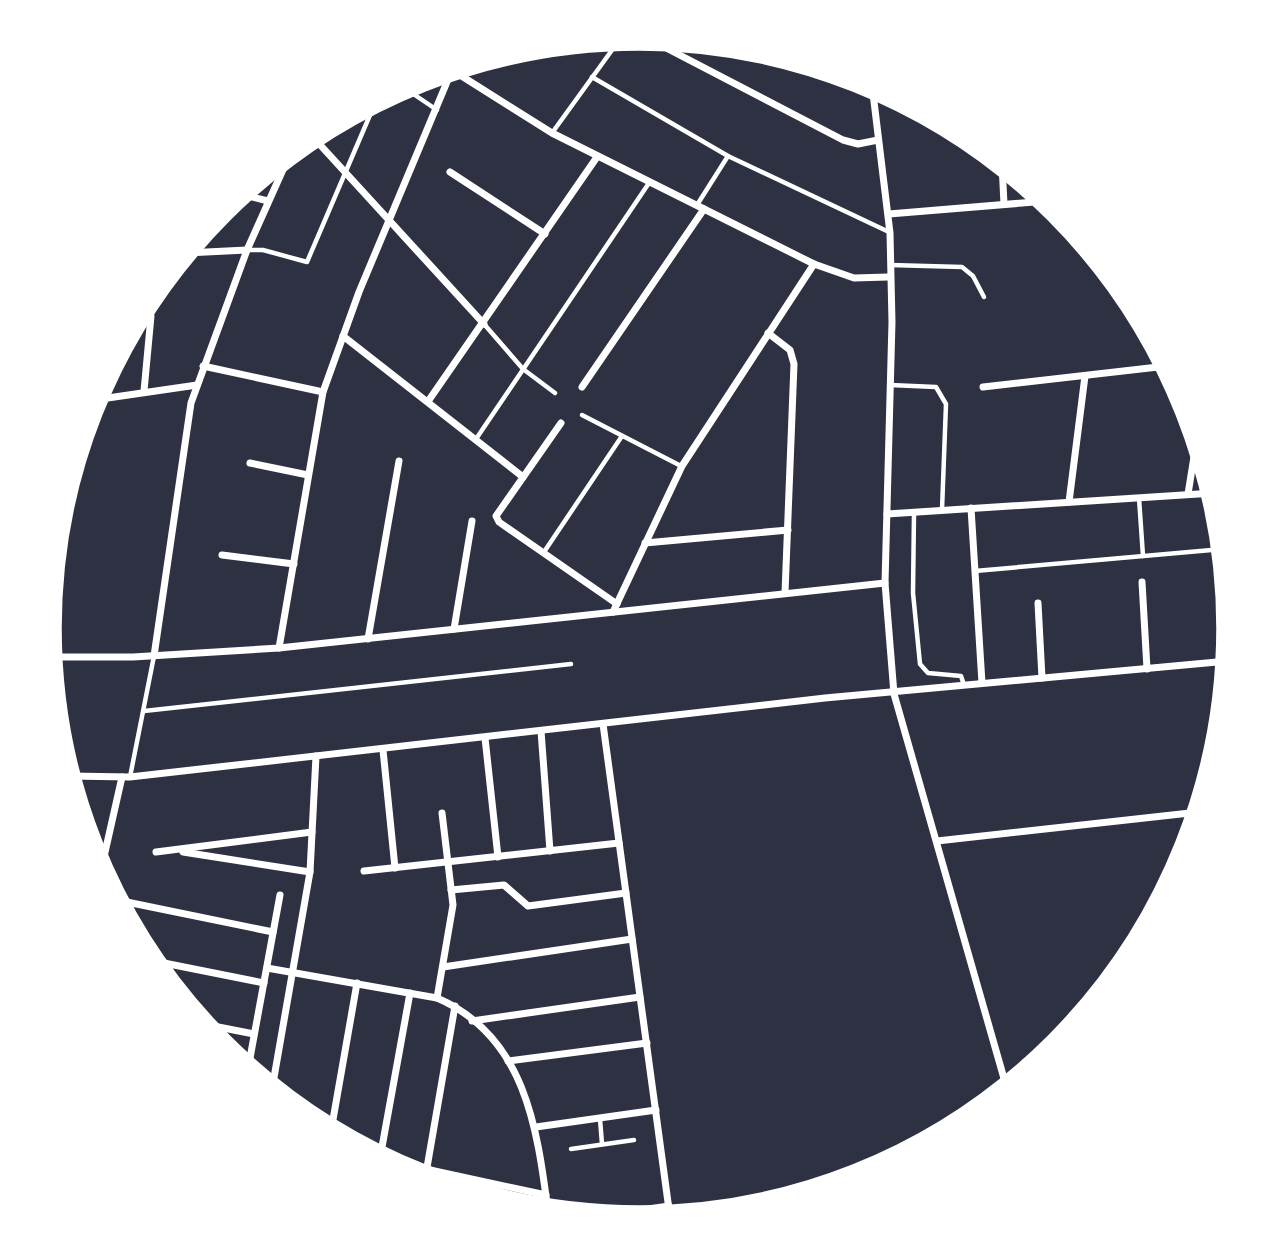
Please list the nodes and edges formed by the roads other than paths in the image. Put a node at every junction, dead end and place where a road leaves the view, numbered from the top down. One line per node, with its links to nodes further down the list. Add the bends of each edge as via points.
1 (612, 50): 4 (lane)
2 (670, 50): 11 (street, via 843,140 858,144)
3 (463, 77): 10 (street)
4 (592, 77): 10 (lane); 13 (lane)
5 (447, 82): 8 (street)
6 (414, 95): 8 (lane)
7 (873, 99): 11 (street)
8 (437, 110): 26 (street)
9 (369, 117): 15 (lane)
10 (552, 133): 14 (street)
11 (878, 140): 25 (street)
12 (321, 145): 15 (street)
13 (728, 156): 24 (lane); 27 (lane)
14 (597, 157): 19 (street); 28 (street)
15 (345, 170): 26 (street); 29 (lane, via 307,262)
16 (450, 172): 28 (street)
17 (281, 174): 21 (street)
18 (1003, 178): 23 (street)
19 (649, 183): 24 (street); 41 (lane)
20 (253, 197): 21 (street)
21 (268, 201): 29 (street)
22 (1031, 202): 23 (street)
23 (1004, 204): 25 (street)
24 (700, 207): 31 (street); 45 (street)
25 (889, 214): 27 (street)
26 (389, 220): 36 (street); 38 (street)
27 (890, 233): 32 (street)
28 (545, 234): 36 (street)
29 (247, 250): 30 (street); 39 (street)
30 (199, 252)
31 (814, 264): 33 (street, via 854,278); 37 (street)
32 (889, 265): 33 (street); 34 (lane, via 962,267 973,276)
33 (888, 277): 44 (street)
34 (984, 297)
35 (151, 318): 47 (street)
36 (484, 324): 41 (lane); 51 (street)
37 (768, 333): 59 (street); 71 (street, via 790,350 794,364)
38 (344, 335): 48 (street); 51 (street)
39 (203, 366): 43 (street); 48 (street)
40 (1156, 367): 42 (street)
41 (523, 369): 49 (lane); 55 (lane)
42 (1085, 376): 46 (street); 65 (street)
43 (197, 385): 47 (street); 88 (street)
44 (890, 385): 67 (lane, via 936,387 943,394); 69 (street)
45 (582, 387)
46 (983, 387)
47 (144, 391): 50 (street)
48 (323, 392): 60 (street)
49 (555, 393)
50 (108, 397)
51 (429, 400): 55 (street)
52 (582, 415): 54 (lane)
53 (561, 423): 61 (street)
54 (622, 436): 59 (lane); 74 (lane)
55 (476, 439): 61 (street)
56 (1193, 460): 63 (street)
57 (399, 461): 86 (street)
58 (250, 463): 60 (street)
59 (682, 466): 72 (street)
60 (308, 475): 77 (street)
61 (523, 477): 74 (street, via 496,516)
62 (1203, 493): 63 (street)
63 (1188, 494): 64 (street)
64 (1139, 498): 65 (street); 76 (lane)
65 (1069, 502): 66 (street)
66 (971, 508): 67 (street); 78 (street)
67 (942, 510): 68 (street)
68 (915, 512): 69 (street); 95 (lane, via 913,593 920,664 928,673 961,676)
69 (887, 514): 80 (street)
70 (472, 521): 85 (street)
71 (788, 530): 72 (street); 81 (street)
72 (645, 543): 83 (street)
73 (1213, 550): 76 (lane)
74 (544, 552): 83 (street)
75 (222, 555): 77 (street)
76 (1143, 556): 78 (lane)
77 (293, 564): 87 (street)
78 (975, 571): 94 (street)
79 (1142, 582): 92 (street)
80 (885, 583): 81 (street); 96 (street)
81 (785, 593): 84 (street)
82 (1038, 603): 93 (street)
83 (617, 604): 84 (street)
84 (613, 612): 85 (street)
85 (454, 629): 86 (street)
86 (368, 639): 87 (street)
87 (279, 648): 88 (street)
88 (155, 656): 89 (street); 97 (lane)
89 (61, 657)
90 (1218, 662): 92 (street)
91 (571, 664): 97 (lane)
92 (1147, 669): 93 (street)
93 (1042, 678): 94 (street)
94 (982, 684): 95 (street)
95 (964, 685): 96 (street)
96 (894, 694): 98 (street); 108 (street)
97 (144, 711): 104 (lane)
98 (603, 724): 99 (street); 109 (street)
99 (541, 731): 100 (street); 111 (street)
100 (485, 738): 101 (street); 114 (street)
101 (383, 750): 102 (street); 116 (street)
102 (316, 756): 104 (street); 107 (street)
103 (80, 776): 104 (street)
104 (126, 777): 113 (street)
105 (442, 813): 115 (street)
106 (1189, 813): 108 (street)
107 (312, 832): 110 (street); 117 (street)
108 (936, 841): 142 (street)
109 (619, 843): 111 (street); 120 (street)
110 (176, 850): 112 (street); 117 (street)
111 (550, 851): 114 (street)
112 (156, 852)
113 (105, 853)
114 (498, 857): 115 (street)
115 (446, 862): 116 (street); 119 (street)
116 (395, 868): 118 (street)
117 (310, 872): 128 (street)
118 (363, 872)
119 (451, 890): 120 (street, via 504,885 528,906); 126 (street, via 452,923)
120 (626, 893): 124 (street)
121 (280, 895): 123 (street)
122 (130, 903): 123 (street)
123 (273, 932): 127 (street)
124 (632, 939): 126 (street); 132 (street)
125 (168, 964): 129 (street)
126 (443, 967): 133 (street)
127 (267, 968): 128 (street); 129 (street)
128 (293, 972): 130 (street); 141 (street)
129 (264, 983): 137 (street)
130 (357, 983): 131 (street); 145 (street)
131 (410, 993): 133 (street); 149 (street)
132 (640, 997): 135 (street); 138 (street)
133 (437, 998): 134 (street)
134 (455, 1006): 135 (street); 151 (street)
135 (472, 1021): 140 (street)
136 (220, 1027): 137 (street)
137 (254, 1034): 139 (street)
138 (647, 1043): 140 (street); 143 (street)
139 (250, 1057)
140 (508, 1061): 146 (street)
141 (274, 1078)
142 (1004, 1078)
143 (656, 1110): 144 (street); 155 (street)
144 (600, 1118): 146 (street); 148 (lane)
145 (333, 1119)
146 (536, 1127): 153 (street)
147 (634, 1140): 148 (lane)
148 (602, 1144): 150 (lane)
149 (384, 1148)
150 (571, 1149)
151 (426, 1167)
152 (439, 1172): 153 (street)
153 (546, 1195): 154 (street)
154 (547, 1200)
155 (669, 1206): 156 (street)
156 (658, 1208)

